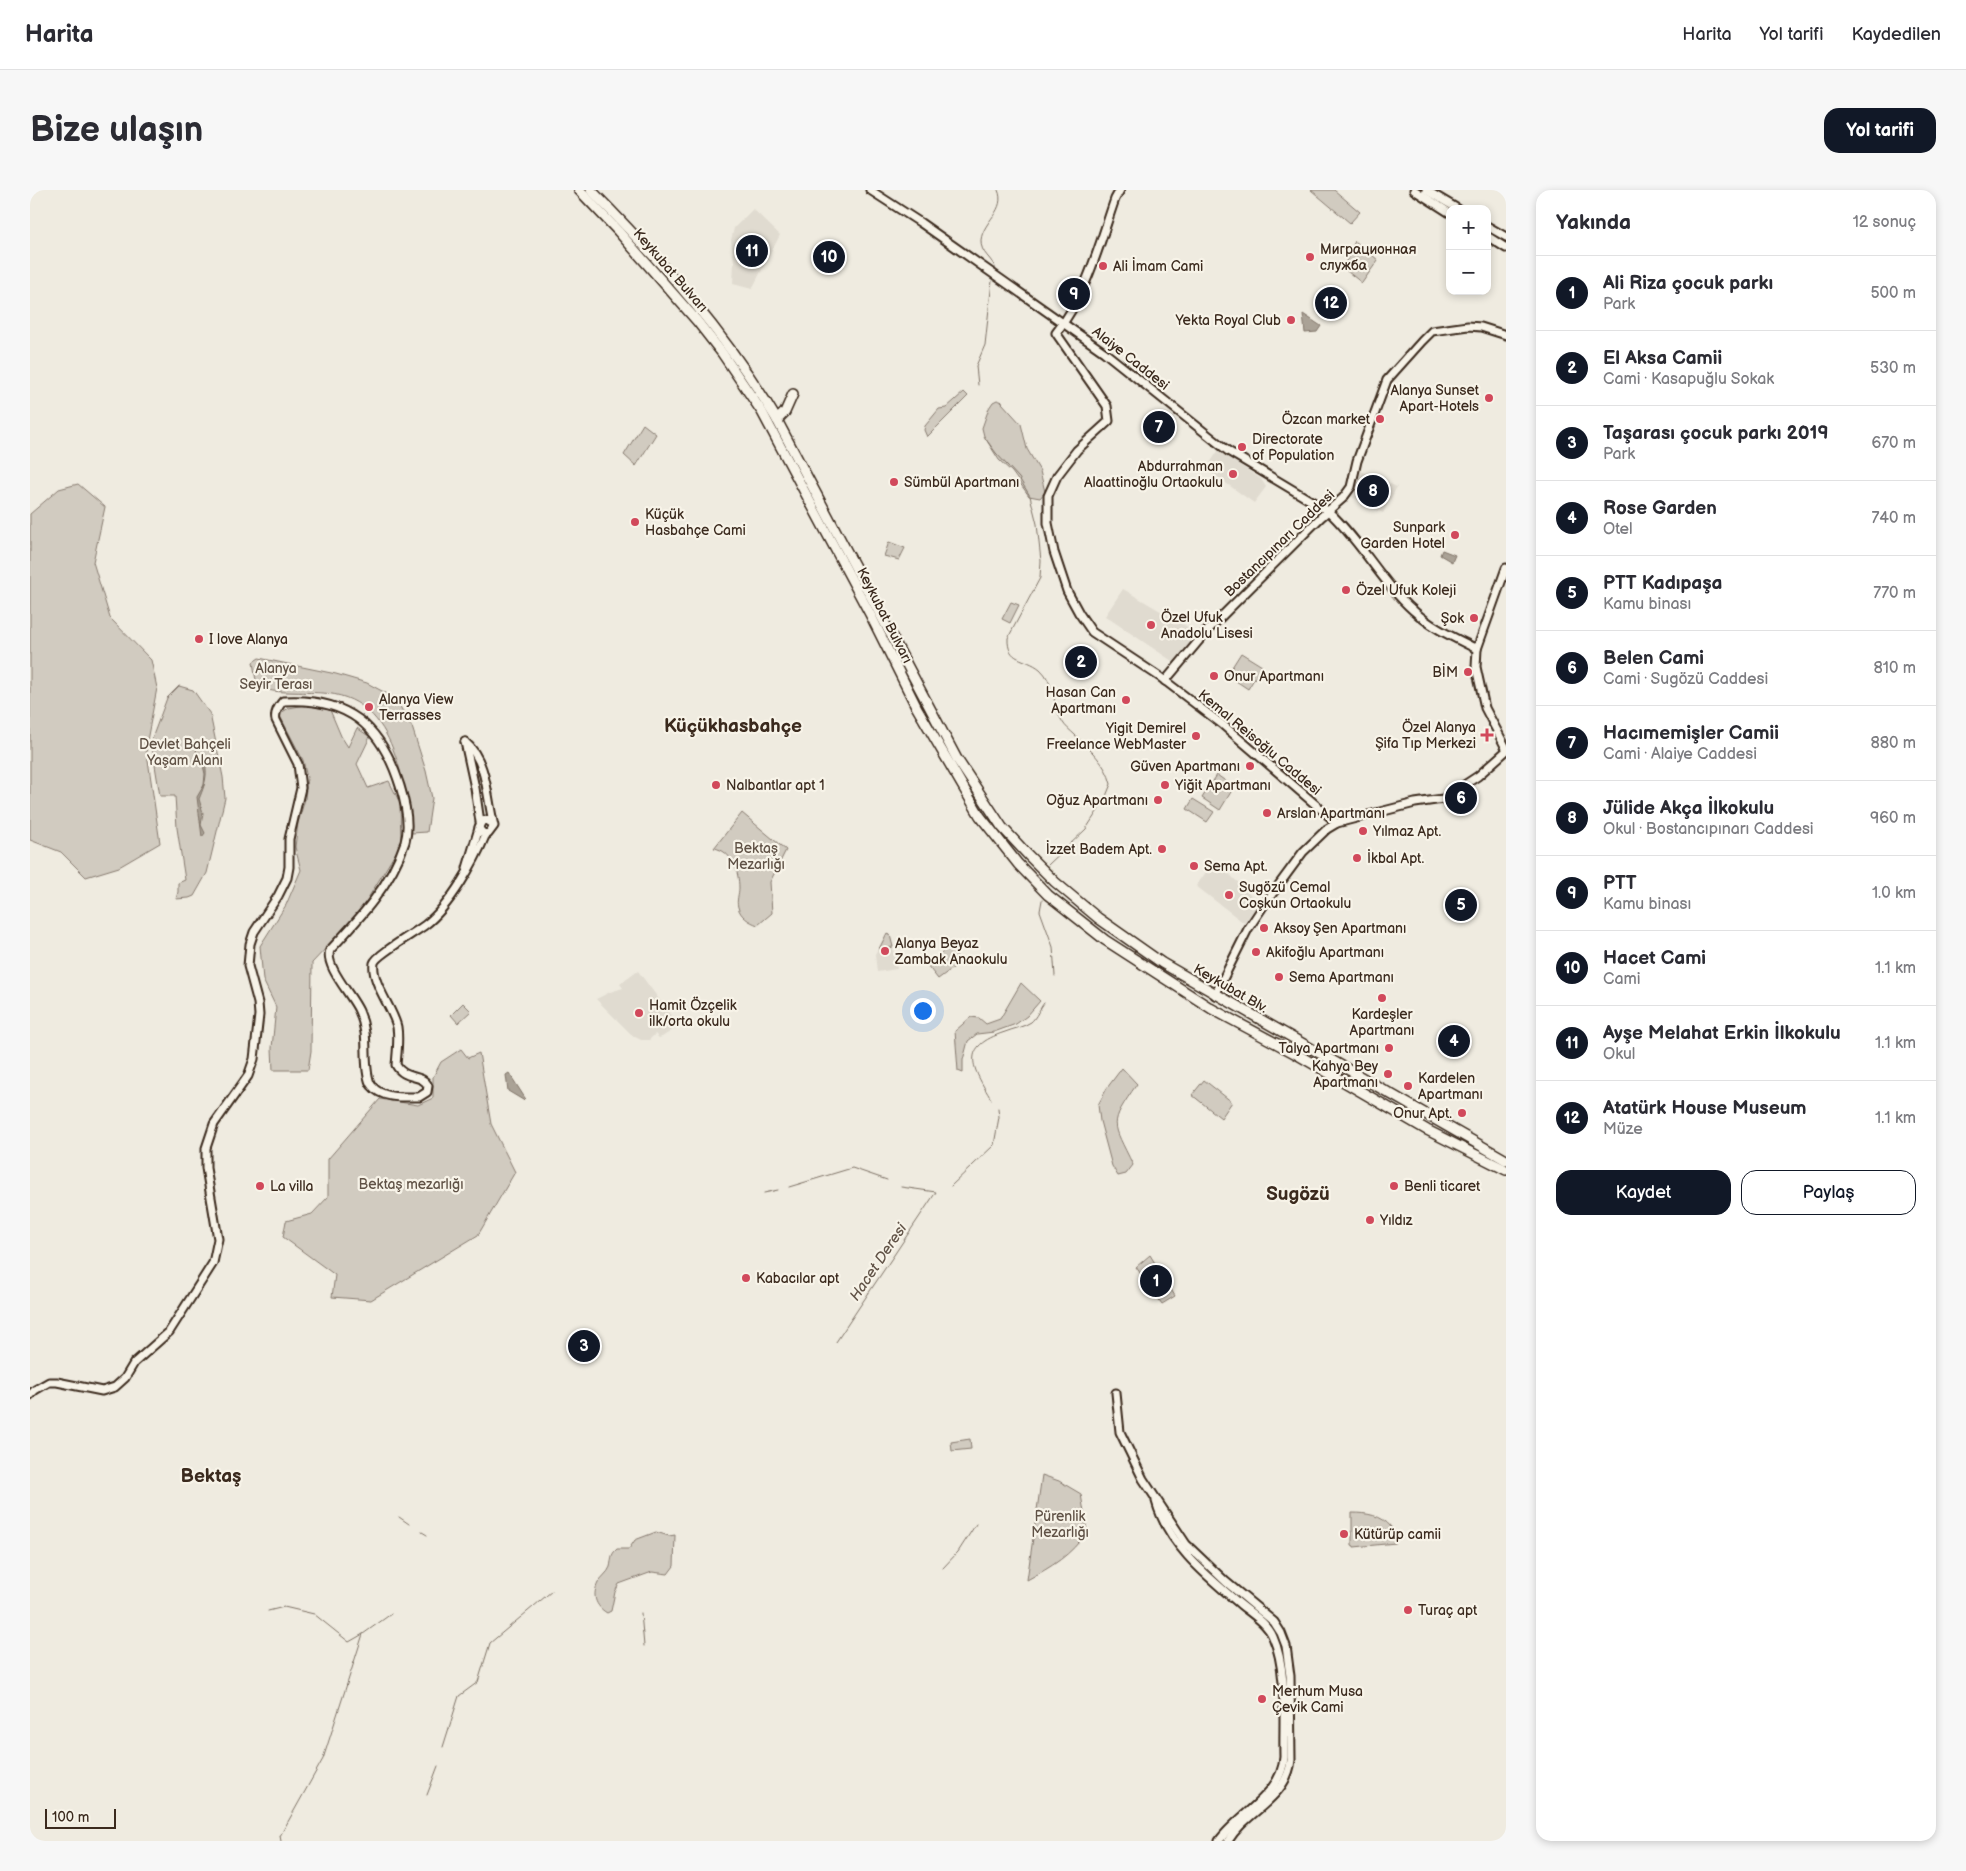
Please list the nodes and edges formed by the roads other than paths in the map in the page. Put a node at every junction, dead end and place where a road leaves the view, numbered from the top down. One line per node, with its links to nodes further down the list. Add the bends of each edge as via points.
1 (579, 190): 16 (highway, Keykubat Bulvarı, via 702,327)
2 (591, 190): 16 (highway, Keykubat Bulvarı, via 727,344)
3 (870, 190): 13 (street, Alaiye Caddesi)
4 (1120, 190): 13 (street, via 1084,287)
5 (1414, 190): 8 (street)
6 (1426, 190): 7 (street)
7 (1451, 205)
8 (1446, 210)
9 (1491, 228): 10 (street)
10 (1506, 237)
11 (1491, 239): 12 (street)
12 (1506, 248)
13 (1064, 324): 17 (street, Alaiye Caddesi, via 1104,352 1228,452); 20 (street, Kemal Reisoğlu Caddesi, via 1056,333 1107,406 1109,421 1077,450 1057,476 1048,496 1048,522 1054,552 1067,591 1092,632)
14 (1506, 336): 17 (street, Bostancıpınarı Caddesi, via 1481,327 1432,331 1386,380 1351,487)
15 (793, 394): 16 (highway)
16 (775, 426): 22 (highway, Keykubat Bulvarı, via 957,758); 23 (highway, Keykubat Bulvarı, via 917,708)
17 (1328, 511): 19 (street, Alaiye Caddesi, via 1414,612); 20 (street, Bostancıpınarı Caddesi, via 1206,631)
18 (1506, 568): 19 (street)
19 (1477, 649): 21 (street, via 1476,667 1486,708)
20 (1165, 681): 24 (street, Kemal Reisoğlu Caddesi, via 1223,725)
21 (1506, 750): 24 (street, via 1478,776 1443,799)
22 (980, 793): 29 (highway, Keykubat Blv., via 1002,827 1055,882 1134,945)
23 (976, 810): 31 (highway, Keykubat Blv., via 1018,864 1048,895 1105,940 1212,1009)
24 (1337, 823): 29 (street, via 1303,852 1264,905 1248,929)
25 (493, 824): 26 (street, via 487,820); 26 (street, via 482,773 474,752 465,742 476,788); 27 (street, via 492,831)
26 (480, 825): 27 (street, via 482,833); 28 (street)
27 (486, 834): 28 (street)
28 (467, 871): 37 (street, via 438,913 379,955 374,962 375,976 397,1027 396,1065 405,1075 422,1080 428,1086 419,1097 384,1094 369,1082 361,1017 328,955 384,886 397,860 407,827 403,797 396,773 379,738 356,717 326,703 295,700 280,704 276,720 298,764 301,788 289,840 287,878 250,944 248,966 259,1015 254,1059 248,1076 214,1124 206,1148 206,1168 218,1239 213,1263 169,1332 134,1363 115,1387 102,1391 49,1382)
29 (1215, 995): 30 (highway, Keykubat Blv.)
30 (1432, 1119): 32 (highway, via 1449,1122); 33 (highway, Keykubat Blv.)
31 (1427, 1130): 34 (highway, Keykubat Blv.); 35 (highway)
32 (1506, 1155)
33 (1506, 1160)
34 (1506, 1170)
35 (1506, 1176)
36 (1116, 1393): 38 (street, via 1120,1432)
37 (30, 1395)
38 (1154, 1496): 39 (street, via 1158,1512 1179,1547 1273,1635 1282,1672 1283,1768 1270,1790); 40 (street, via 1186,1544 1274,1622 1286,1646 1290,1676 1289,1771 1280,1789)
39 (1219, 1841)
40 (1228, 1841)

